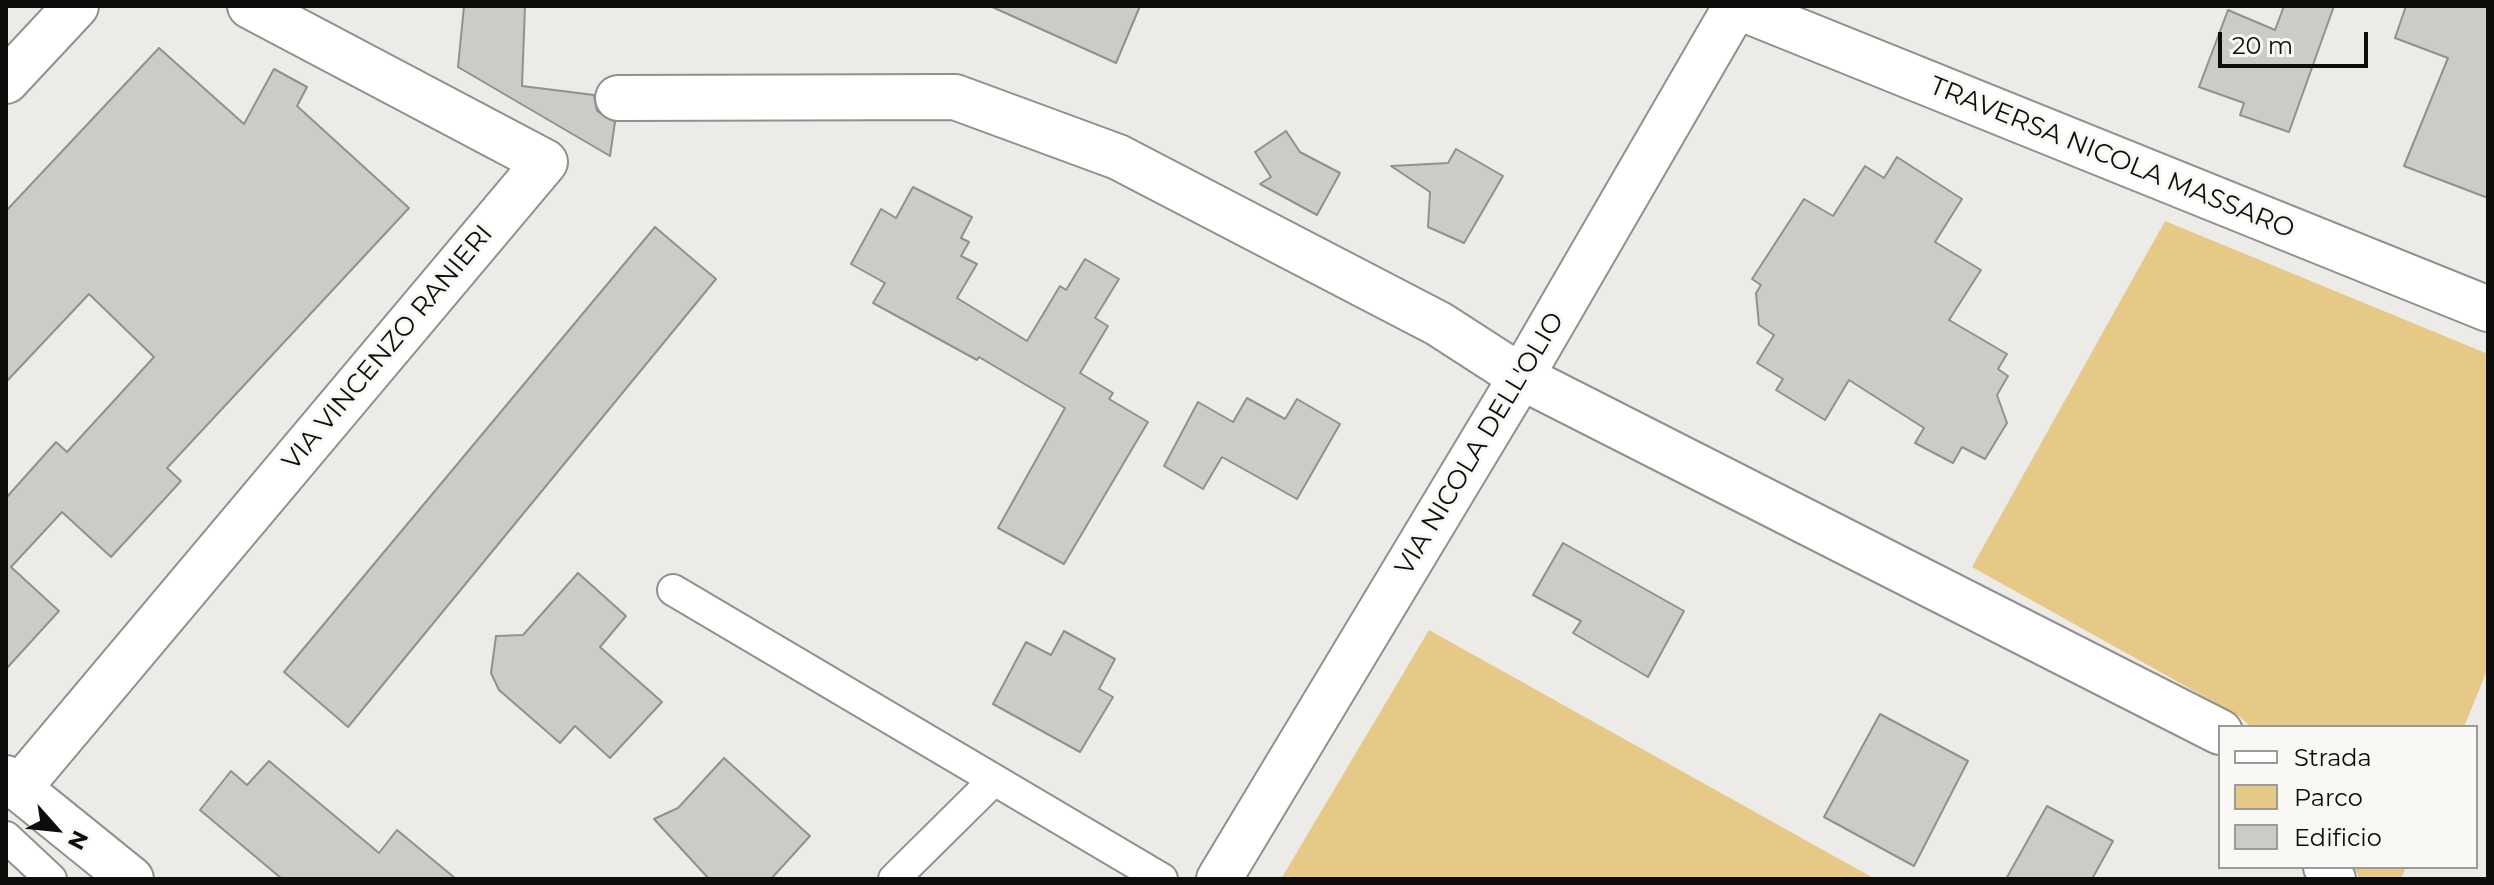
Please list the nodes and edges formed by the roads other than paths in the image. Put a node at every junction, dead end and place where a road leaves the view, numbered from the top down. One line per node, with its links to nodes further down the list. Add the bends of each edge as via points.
1 (76, 6): 4 (street)
2 (250, 6): 11 (street, VIA VINCENZO RANIERI, via 545,162)
3 (1736, 6): 6 (street, TRAVERSA NICOLA MASSARO); 7 (street, VIA NICOLA DELL'OLIO)
4 (6, 81)
5 (618, 98): 7 (street, via 955,97 1118,157 1439,324)
6 (2488, 309)
7 (1521, 377): 9 (street); 17 (street, VIA NICOLA DELL'OLIO)
8 (673, 590): 10 (lane)
9 (2218, 731)
10 (994, 780): 15 (lane); 16 (lane)
11 (12, 784): 14 (street)
12 (6, 837): 13 (lane)
13 (51, 879)
14 (131, 879)
15 (894, 879)
16 (1162, 879)
17 (1219, 879)

